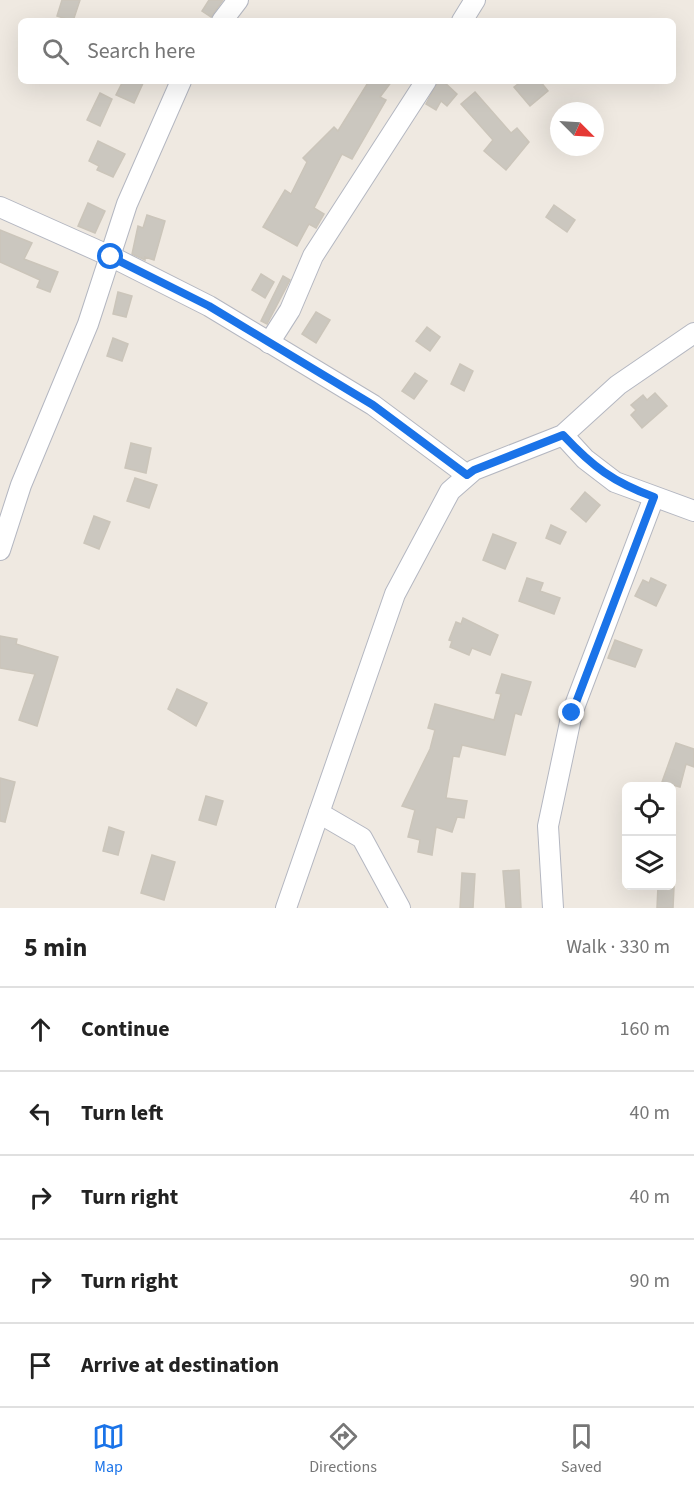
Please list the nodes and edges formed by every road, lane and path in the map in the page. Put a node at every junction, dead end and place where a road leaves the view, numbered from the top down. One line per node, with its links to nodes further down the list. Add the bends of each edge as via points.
1 (238, 0): 3 (street)
2 (475, 0): 4 (street)
3 (224, 18)
4 (464, 18)
5 (179, 84): 8 (street, via 126,204)
6 (424, 84): 10 (street, via 313,256 290,310)
7 (0, 207): 8 (street)
8 (111, 257): 10 (street, via 209,306); 15 (street, via 88,324 21,485)
9 (694, 333): 11 (street, via 618,386)
10 (269, 343): 12 (street, via 373,405)
11 (563, 435): 12 (street); 13 (street, via 615,482)
12 (467, 475): 16 (street, via 450,491 395,594)
13 (654, 497): 14 (street); 19 (street, via 572,713 548,826)
14 (694, 511)
15 (0, 550)
16 (319, 813): 17 (street); 18 (street, via 362,838)
17 (286, 908)
18 (400, 908)
19 (553, 908)

